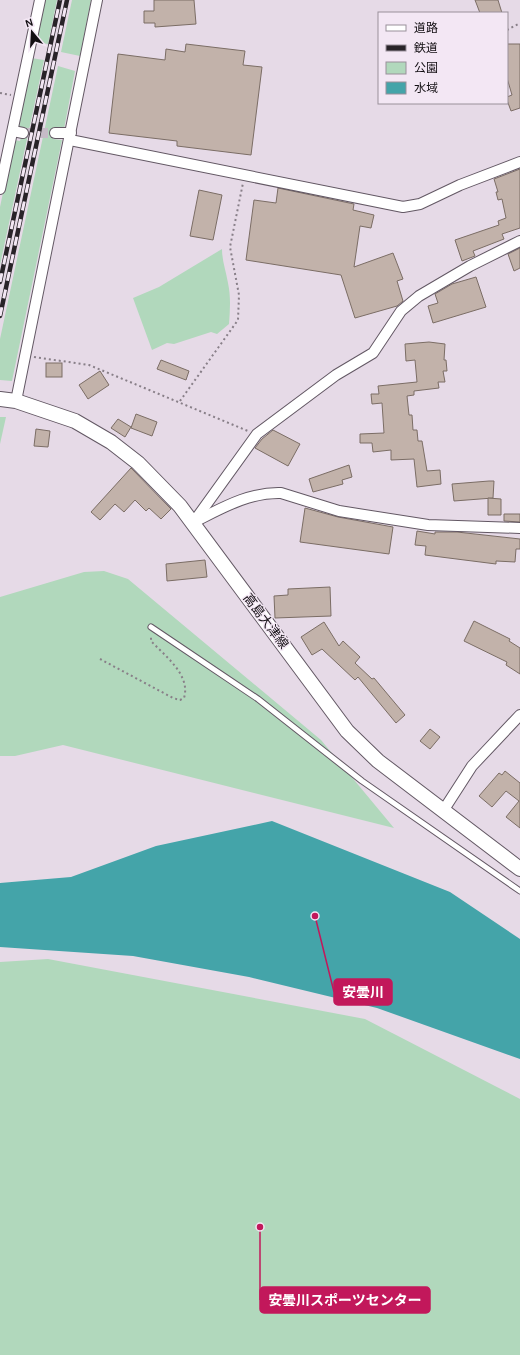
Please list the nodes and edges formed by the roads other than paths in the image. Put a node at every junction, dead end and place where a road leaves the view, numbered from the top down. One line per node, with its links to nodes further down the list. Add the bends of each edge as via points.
1 (40, 0): 6 (street, via 18,132)
2 (97, 0): 4 (street)
3 (55, 133): 4 (street)
4 (70, 136): 5 (street, via 404,207 420,204 460,185); 9 (street)
5 (520, 162)
6 (0, 189)
7 (520, 241): 10 (street, via 419,296 402,311 373,353 336,375 257,434)
8 (0, 399): 9 (main road, 高島大津線)
9 (16, 401): 10 (main road, 高島大津線, via 75,421 111,442 159,483)
10 (193, 523): 11 (street, via 243,498 272,493 339,511 428,525); 14 (main road, 高島大津線, via 347,731 378,761)
11 (520, 528)
12 (151, 627): 16 (lane, via 251,694 362,782)
13 (520, 715): 14 (street, via 472,766)
14 (443, 811): 15 (main road, 高島大津線)
15 (520, 870)
16 (520, 891)

